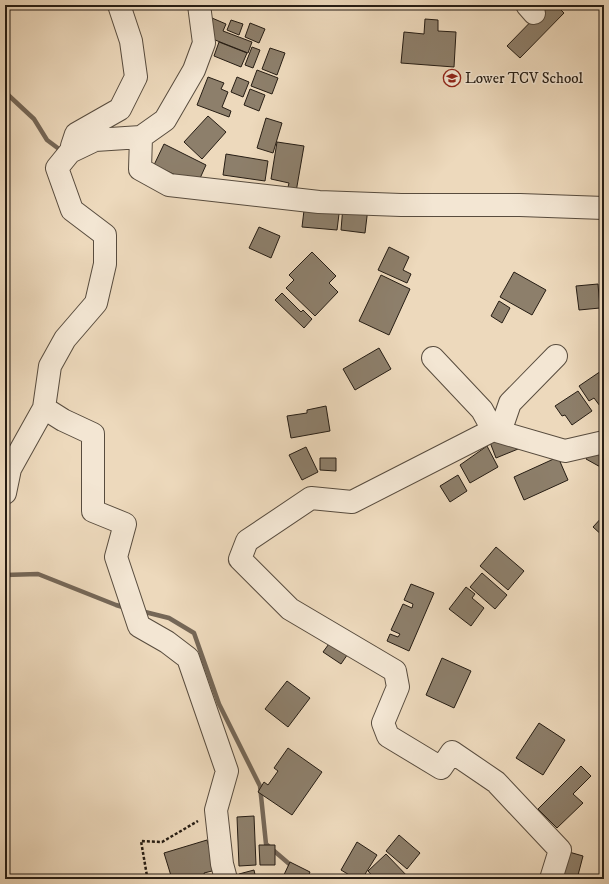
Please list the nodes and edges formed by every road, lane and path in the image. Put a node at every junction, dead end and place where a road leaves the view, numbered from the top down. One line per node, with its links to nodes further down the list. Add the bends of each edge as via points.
1 (119, 5): 4 (street, via 131,41 136,77 120,109 76,134)
2 (199, 5): 3 (street, via 204,43 194,70 165,120)
3 (141, 137): 4 (street, via 95,140); 5 (street, via 140,169 169,186 319,202)
4 (70, 152): 10 (street, via 57,168 72,210 105,235 105,264 96,303 65,339 50,366)
5 (559, 206): 6 (street); 7 (street)
6 (604, 208)
7 (604, 222)
8 (556, 356): 11 (street, via 510,403)
9 (433, 358): 11 (street, via 482,410)
10 (44, 408): 13 (street, via 10,469); 14 (street, via 93,434 93,510 125,524 116,557 139,626 168,642 188,658 227,771)
11 (496, 431): 12 (street, via 565,451); 17 (street, via 352,502 310,498 247,541 240,558 290,609 394,671 398,687 383,723 388,736 441,768 452,752 496,782 560,850)
12 (604, 442)
13 (5, 493)
14 (216, 810): 15 (path, via 162,842 141,841 147,876); 16 (street)
15 (145, 879)
16 (226, 879)
17 (551, 879)

